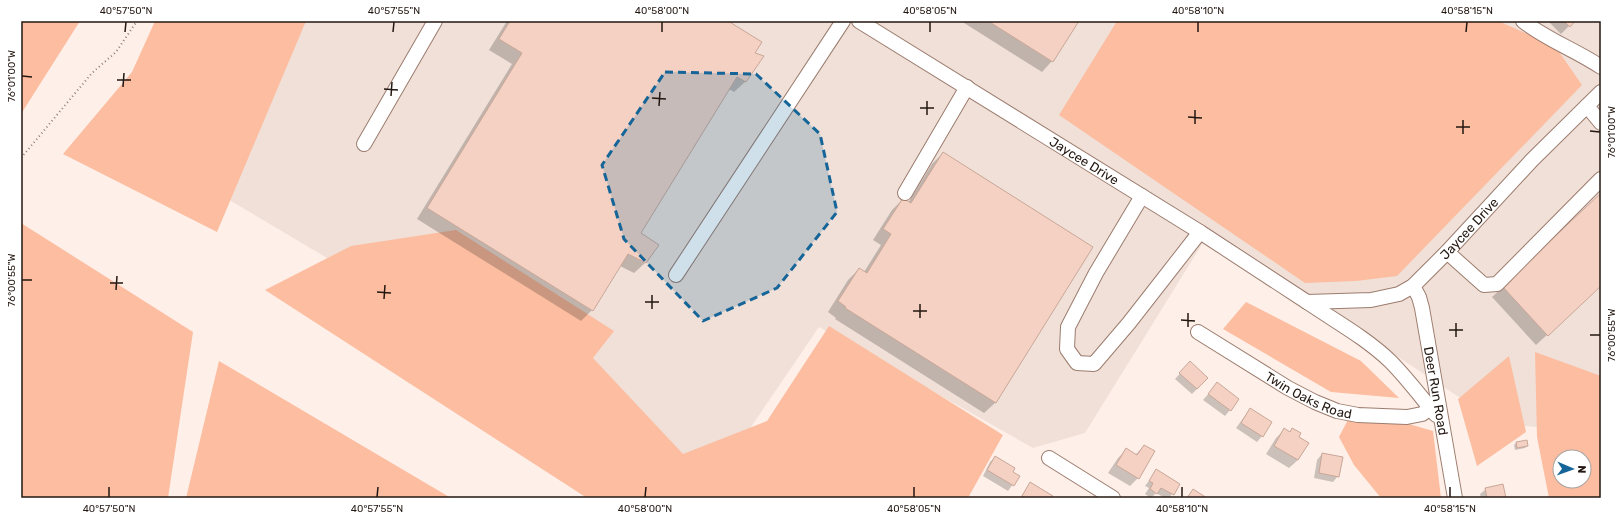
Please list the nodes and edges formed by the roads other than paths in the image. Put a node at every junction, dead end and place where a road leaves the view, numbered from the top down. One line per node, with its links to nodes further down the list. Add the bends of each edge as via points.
1 (435, 21): 10 (street)
2 (843, 21): 16 (street)
3 (860, 21): 6 (street, Jaycee Drive)
4 (1523, 21): 5 (street, via 1537,32)
5 (1601, 67)
6 (967, 88): 12 (street); 13 (street, Jaycee Drive)
7 (1601, 92): 8 (street, Jaycee Drive)
8 (1587, 106): 9 (street); 15 (street, Jaycee Drive, via 1532,160)
9 (1601, 123)
10 (364, 144)
11 (1601, 179): 15 (street, via 1497,284 1484,285)
12 (905, 193)
13 (1142, 196): 14 (street, Jaycee Drive); 14 (street, via 1096,273 1068,327 1067,349 1077,362 1094,364)
14 (1200, 232): 18 (street, Jaycee Drive)
15 (1447, 252): 17 (street, Jaycee Drive)
16 (676, 275)
17 (1413, 286): 18 (street, Jaycee Drive, via 1399,294 1370,300); 21 (street, Deer Run Road, via 1422,308)
18 (1307, 302): 20 (street, Jaycee Drive, via 1389,360)
19 (1198, 332): 20 (street, Twin Oaks Road, via 1288,388 1338,411 1358,415 1407,417 1422,414)
20 (1431, 408): 21 (street, Jaycee Drive)
21 (1442, 421): 24 (street, Deer Run Road)
22 (1049, 458): 23 (street)
23 (1113, 498)
24 (1455, 498)

